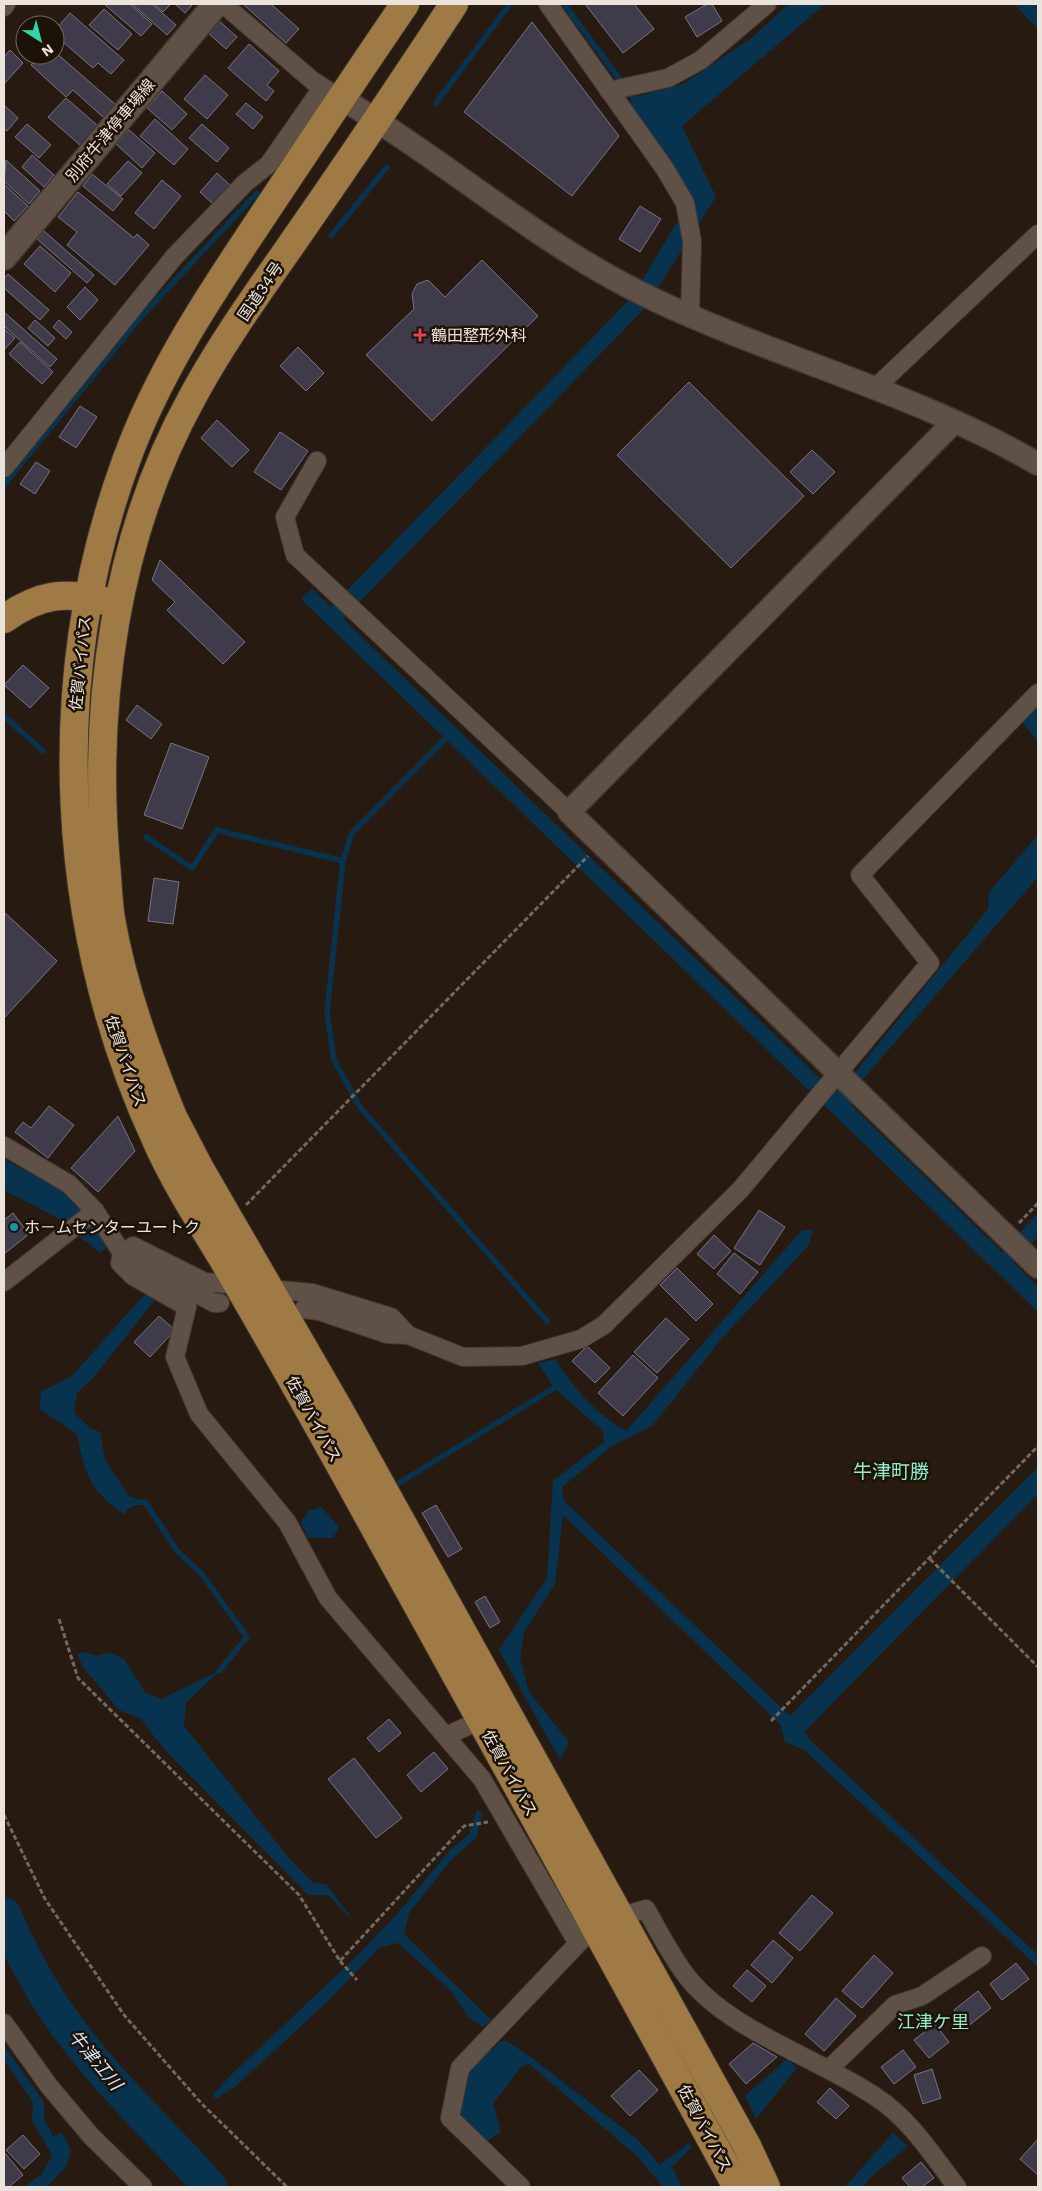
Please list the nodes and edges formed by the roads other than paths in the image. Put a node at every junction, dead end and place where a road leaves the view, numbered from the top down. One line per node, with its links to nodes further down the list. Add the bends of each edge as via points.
1 (6, 4): 8 (street)
2 (216, 4): 13 (main road, 別府牛津停車場線)
3 (223, 4): 10 (street)
4 (406, 4): 10 (highway)
5 (454, 4): 11 (highway, 国道34号)
6 (548, 4): 9 (street)
7 (768, 4): 9 (street, via 701,60 668,78)
8 (4, 7)
9 (609, 91): 14 (street, via 665,169 685,203 692,241)
10 (332, 93): 11 (street); 19 (street, via 269,164 245,183 174,258); 20 (highway, via 193,320 154,392 125,463)
11 (378, 120): 14 (street, via 567,251 655,300); 21 (highway, 国道34号, via 246,311 193,396 158,466)
12 (1038, 234): 15 (street)
13 (4, 257)
14 (690, 314): 15 (street, via 736,336)
15 (874, 389): 16 (street)
16 (954, 422): 18 (street); 24 (street)
17 (317, 461): 24 (street, via 285,517 295,554)
18 (1038, 464)
19 (4, 468)
20 (88, 596): 21 (highway); 22 (highway, via 49,596 19,608); 33 (highway, 佐賀バイパス, via 76,681 73,762 82,893 95,959 115,1036 133,1088)
21 (119, 604): 32 (highway, 佐賀バイパス, via 105,706 102,787 111,918 126,985 148,1056 173,1117)
22 (4, 619)
23 (1038, 693): 25 (street, via 860,875 930,963)
24 (568, 812): 25 (street)
25 (835, 1078): 30 (street, via 860,1094); 35 (street, via 741,1189 604,1325 582,1338 522,1356 463,1357)
26 (4, 1146): 27 (street, via 69,1184)
27 (95, 1210): 28 (street); 31 (street)
28 (110, 1234): 29 (street); 33 (street)
29 (122, 1253): 33 (street, via 214,1303); 37 (street, via 120,1263 133,1276 187,1307 174,1356 199,1414 287,1522 328,1598)
30 (1033, 1262)
31 (4, 1282)
32 (269, 1289): 35 (street, via 313,1293 391,1317); 38 (highway, 佐賀バイパス, via 340,1412)
33 (229, 1294): 36 (highway, 佐賀バイパス, via 324,1435)
34 (304, 1309): 35 (street, via 387,1334)
35 (408, 1335)
36 (481, 1720): 37 (street); 38 (highway, 佐賀バイパス)
37 (446, 1736): 38 (street)
38 (598, 1928): 41 (street, via 646,1909 685,1975 711,2000 744,2025); 43 (street, via 460,2068 450,2118); 44 (highway, 佐賀バイパス); 45 (highway, 佐賀バイパス, via 747,2146)
39 (982, 1956): 41 (street, via 922,1996 895,2006)
40 (4, 2023): 42 (street, via 91,2136)
41 (829, 2070): 46 (street, via 884,2103 915,2132)
42 (143, 2187)
43 (521, 2187)
44 (737, 2187)
45 (766, 2187)
46 (957, 2187)

